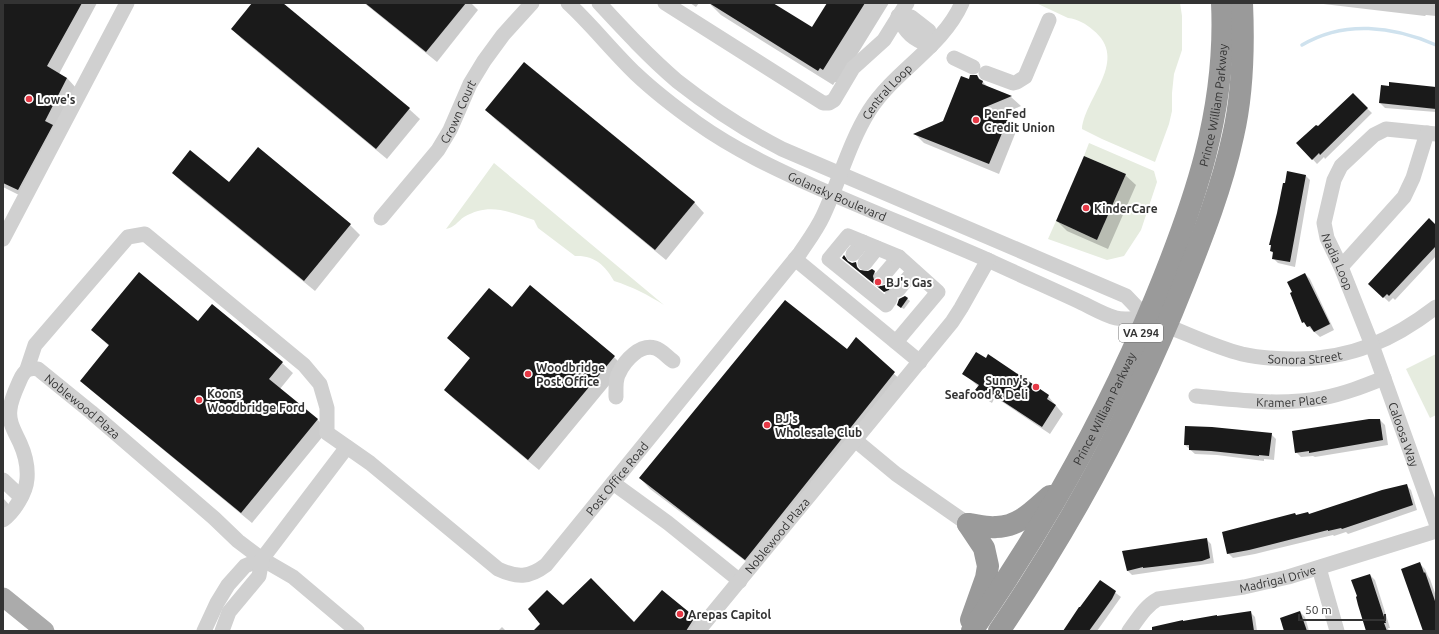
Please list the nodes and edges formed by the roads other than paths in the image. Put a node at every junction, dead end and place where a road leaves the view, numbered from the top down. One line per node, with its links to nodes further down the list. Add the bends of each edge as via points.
1 (127, 3): 18 (street)
2 (532, 3): 17 (street, Crown Court, via 484,61 438,150)
3 (568, 3): 16 (street, Golansky Boulevard, via 636,74 696,123 762,162)
4 (598, 3): 15 (street, Golansky Boulevard, via 649,56 704,101 782,149)
5 (665, 3): 10 (street, via 823,103 834,100 853,68 884,40)
6 (907, 3): 10 (street)
7 (962, 3): 12 (street, Central Loop, via 950,24)
8 (1222, 3): 28 (highway, Prince William Parkway / VA 294, via 1219,91 1204,165 1191,208)
9 (1242, 3): 29 (highway, Prince William Parkway / VA 294, via 1242,71 1233,136 1198,249)
10 (898, 16): 12 (street, via 911,17 929,31)
11 (1049, 20): 13 (street, via 1025,77 1017,82 1013,83)
12 (931, 46): 15 (street, Central Loop, via 899,74 870,109)
13 (954, 58)
14 (1431, 134): 23 (street, via 1404,197); 23 (street, Nadia Loop, via 1386,129 1374,135 1341,166 1334,180 1324,223 1327,238)
15 (840, 173): 16 (street, Central Loop); 28 (street, Golansky Boulevard, via 1126,296)
16 (832, 194): 20 (street, Post Office Road, via 822,218); 21 (street, Golansky Boulevard)
17 (381, 218)
18 (3, 239)
19 (899, 257): 22 (street, via 877,248); 24 (street); 25 (street)
20 (796, 258): 26 (street); 42 (street, Post Office Road)
21 (988, 260): 28 (street, Golansky Boulevard, via 1117,318); 33 (street, Noblewood Plaza, via 952,322)
22 (853, 265): 25 (street); 26 (street)
23 (1341, 267): 31 (street, Nadia Loop)
24 (914, 271): 25 (street, via 886,305); 30 (street, via 938,292)
25 (876, 285)
26 (836, 292): 30 (street)
27 (1436, 307): 31 (street, Sonora Street, via 1395,335)
28 (1147, 318): 29 (street, Golansky Boulevard); 41 (highway, Prince William Parkway / VA 294, via 1105,410)
29 (1167, 327): 31 (street, Sonora Street, via 1235,352 1264,357 1320,358 1349,353); 59 (highway, Prince William Parkway / VA 294, via 1137,394 1088,488)
30 (896, 342): 33 (street)
31 (1372, 345): 35 (street, Caloosa Way)
32 (673, 361): 37 (street, via 660,350 640,349 618,373)
33 (920, 362): 38 (street, Noblewood Plaza)
34 (27, 369): 39 (street, Post Office Road, via 35,345 128,237 145,234 304,365 320,384 327,408 327,433); 43 (street, via 22,374 9,410 27,469 27,481); 48 (street, Noblewood Plaza, via 38,369 43,373)
35 (1384, 378): 36 (street, Kramer Place, via 1338,394 1305,401 1284,403); 45 (street, Caloosa Way)
36 (1196, 396)
37 (616, 397)
38 (855, 440): 46 (street, via 896,474); 50 (street, Noblewood Plaza)
39 (347, 447): 42 (street, Post Office Road, via 498,569 519,576 533,573 546,565); 48 (street)
40 (3, 480): 43 (street)
41 (1067, 480): 46 (highway, via 1028,516 1016,523 996,528); 58 (highway, Prince William Parkway / VA 294, via 1022,557)
42 (613, 483): 50 (street)
43 (21, 497): 44 (street, via 16,507)
44 (3, 520)
45 (1436, 523)
46 (968, 524): 57 (highway, via 984,548 988,569)
47 (1436, 531): 49 (street, Madrigal Drive)
48 (262, 559): 53 (street, via 245,566 228,585); 54 (street, via 259,576 229,612); 55 (street, Noblewood Plaza, via 293,577)
49 (1318, 568): 60 (street, Madrigal Drive, via 1244,587 1158,599 1146,608); 61 (street)
50 (740, 581): 56 (street, Noblewood Plaza)
51 (3, 597): 52 (main road)
52 (44, 631)
53 (204, 631)
54 (222, 631)
55 (357, 631)
56 (698, 631)
57 (967, 631)
58 (972, 631)
59 (999, 631)
60 (1129, 631)
61 (1337, 631)

